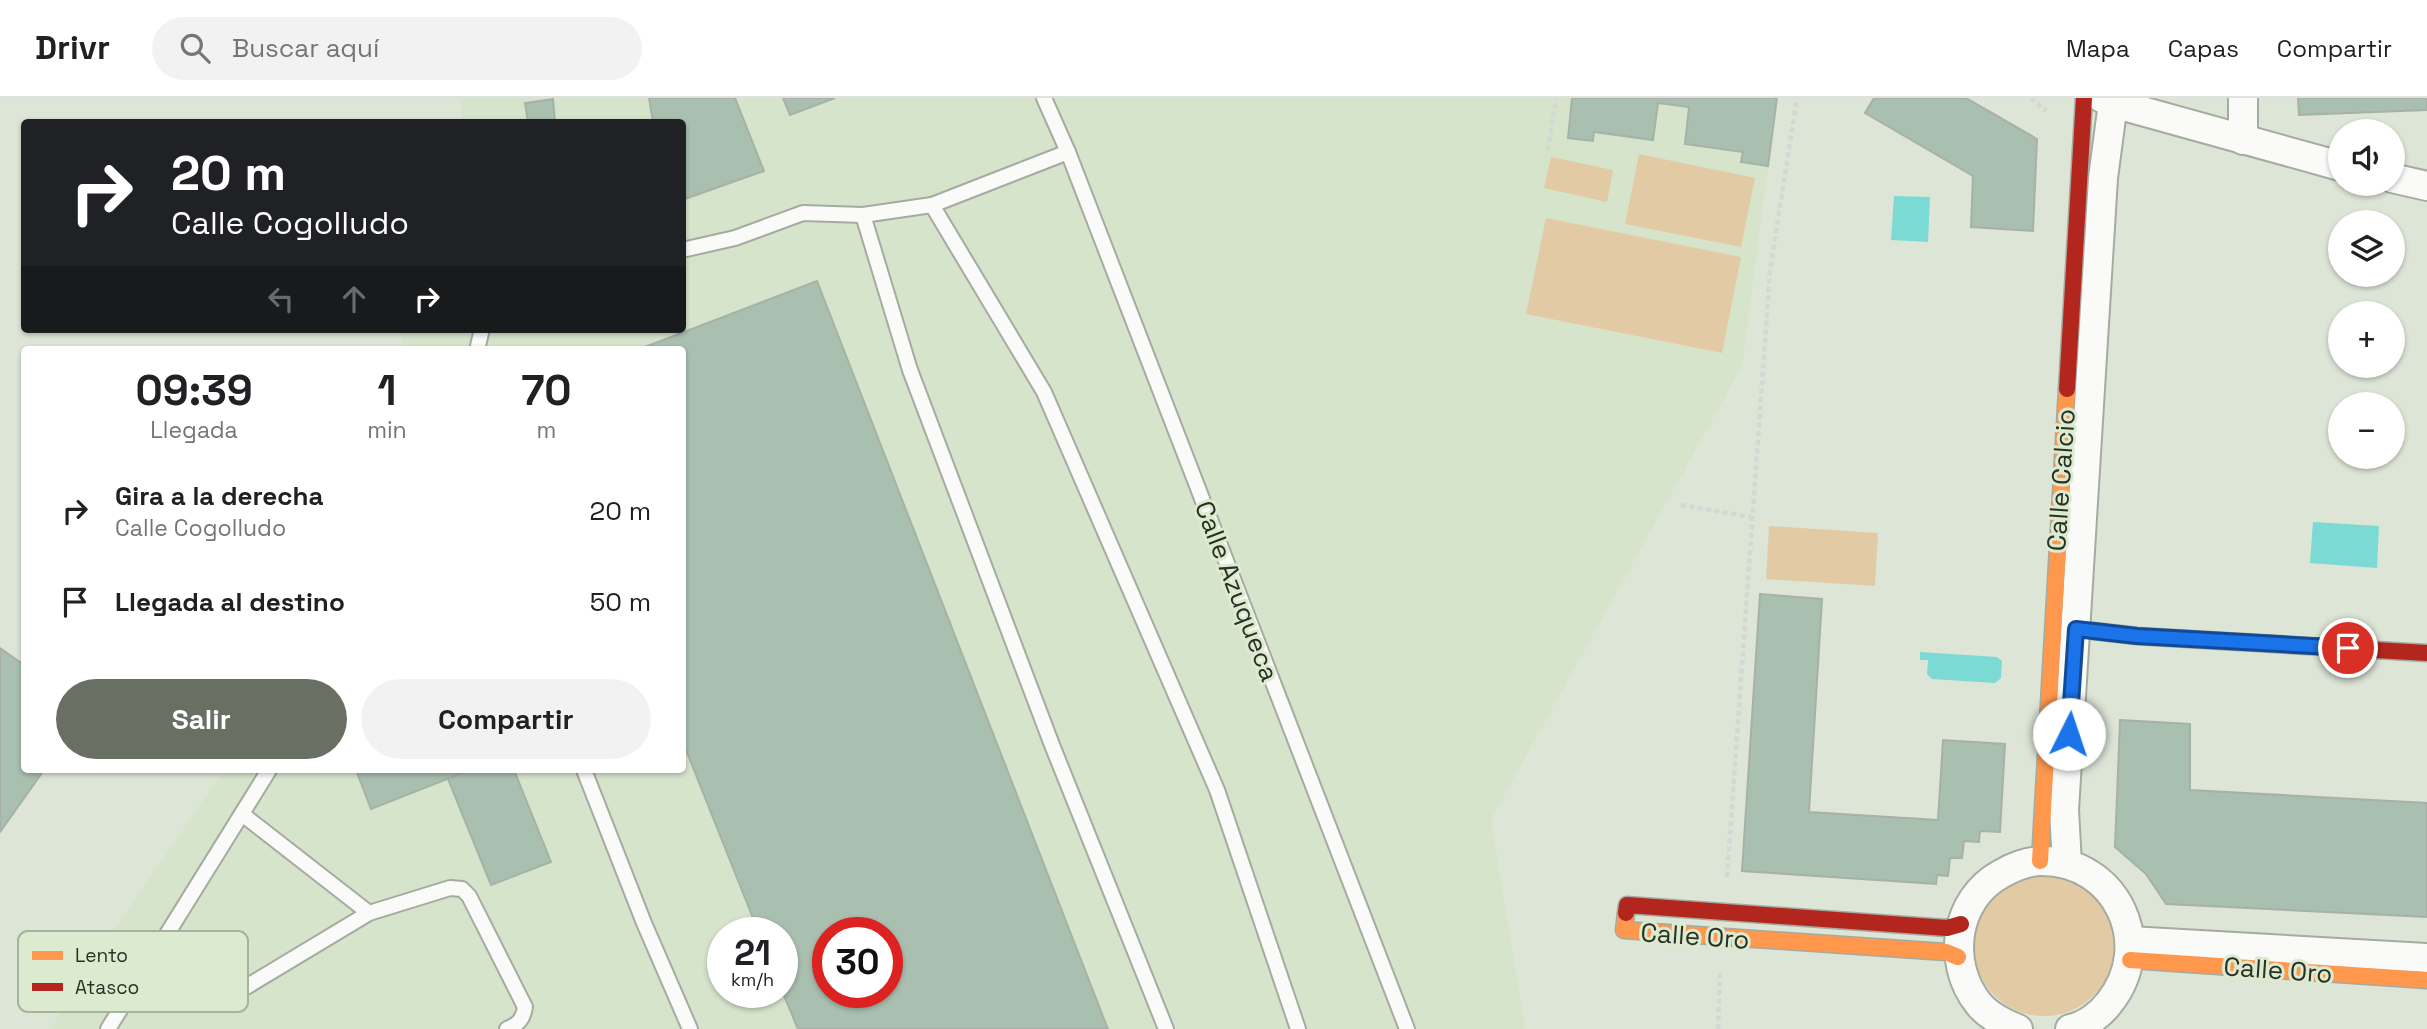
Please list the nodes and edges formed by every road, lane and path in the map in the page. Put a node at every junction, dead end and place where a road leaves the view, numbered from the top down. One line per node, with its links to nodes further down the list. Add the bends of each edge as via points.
1 (1044, 98): 9 (lane, Calle Azuqueca)
2 (1556, 98): 8 (path)
3 (1797, 98): 17 (path, via 1770,271)
4 (2084, 98): 23 (street, Calle Calcio, via 2050,667)
5 (2243, 98): 7 (street)
6 (2108, 101): 7 (street); 18 (street, Calle Calcio)
7 (2244, 140): 10 (street)
8 (1548, 149)
9 (1068, 152): 13 (lane); 40 (lane, Calle Azuqueca)
10 (2328, 163)
11 (2405, 181): 12 (street)
12 (2427, 186)
13 (932, 205): 14 (lane); 39 (lane, via 1044,392 1217,790)
14 (863, 215): 15 (lane, via 803,213 735,238); 38 (lane, via 910,370)
15 (686, 249)
16 (1681, 505): 17 (path)
17 (1751, 517): 24 (path)
18 (2076, 629): 19 (street); 23 (street, Calle Calcio, via 2064,810)
19 (2427, 653)
20 (267, 773): 22 (lane)
21 (585, 773): 37 (lane)
22 (242, 814): 25 (lane); 27 (lane)
23 (2053, 863): 26 (street, via 2014,866 1990,880 1972,899); 28 (street, via 2091,875 2111,893 2124,915)
24 (1726, 888)
25 (369, 913): 33 (lane); 36 (lane, via 450,888 462,889 525,1007 523,1018)
26 (1961, 924): 29 (street); 29 (street, Calle Oro, via 1947,928 1627,905 1624,930 1946,952)
27 (169, 931)
28 (2130, 951): 30 (street, Calle Oro); 32 (street, Calle Oro); 43 (street, via 2121,989 2102,1012)
29 (1958, 957): 42 (street, via 1965,982 1979,1004 1999,1021)
30 (2427, 958)
31 (1721, 961): 41 (path)
32 (2427, 980)
33 (248, 986)
34 (119, 1012): 35 (lane)
35 (108, 1029)
36 (508, 1029)
37 (690, 1029)
38 (1166, 1029)
39 (1298, 1029)
40 (1407, 1029)
41 (1718, 1029)
42 (2018, 1029)
43 (2070, 1029)

